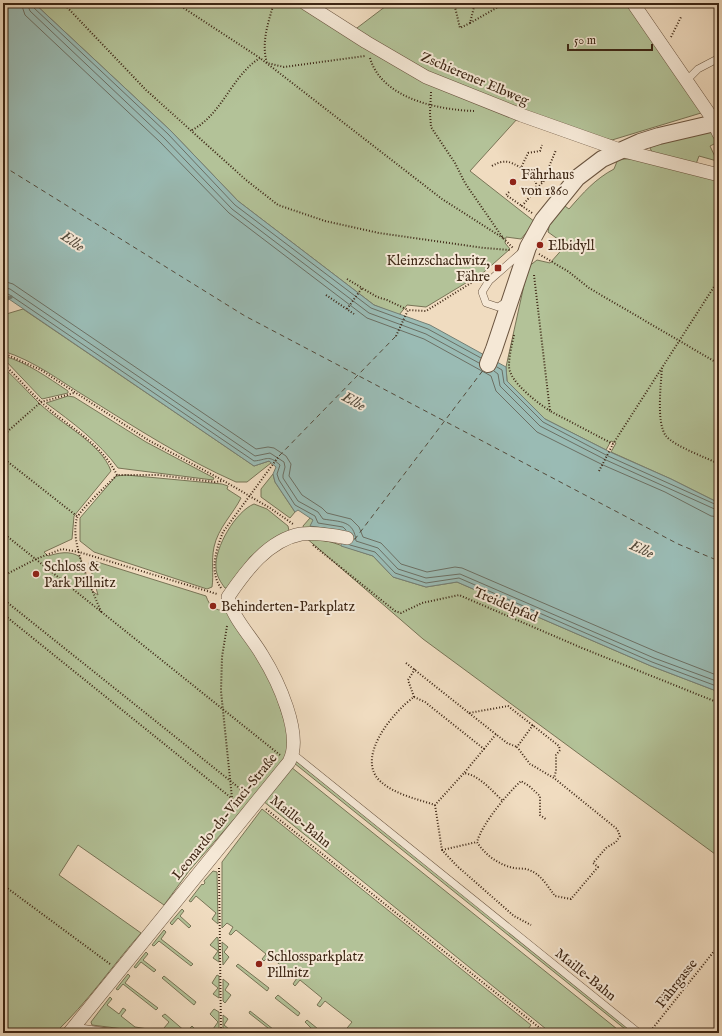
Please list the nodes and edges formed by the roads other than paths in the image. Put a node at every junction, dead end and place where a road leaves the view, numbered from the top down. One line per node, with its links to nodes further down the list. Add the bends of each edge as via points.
1 (306, 3): 6 (street, Zschierener Elbweg, via 426,77 520,115)
2 (633, 3): 4 (street)
3 (719, 58): 4 (lane, via 698,69)
4 (687, 80): 5 (street)
5 (717, 127): 6 (street, via 659,136)
6 (620, 150): 7 (street, Zschierener Elbweg); 8 (street, via 602,159 577,178 543,220)
7 (719, 175)
8 (527, 250): 9 (street); 9 (lane, via 488,281 482,292 486,303 498,307)
9 (509, 301): 10 (street)
10 (488, 364)
11 (347, 538): 12 (street, Leonardo-da-Vinci-Straße, via 301,534 285,539 245,571 229,603 276,680 292,729)
12 (291, 758): 13 (street, Leonardo-da-Vinci-Straße); 15 (lane, Maille-Bahn)
13 (71, 1030): 14 (lane)
14 (116, 1033)
15 (639, 1033)

